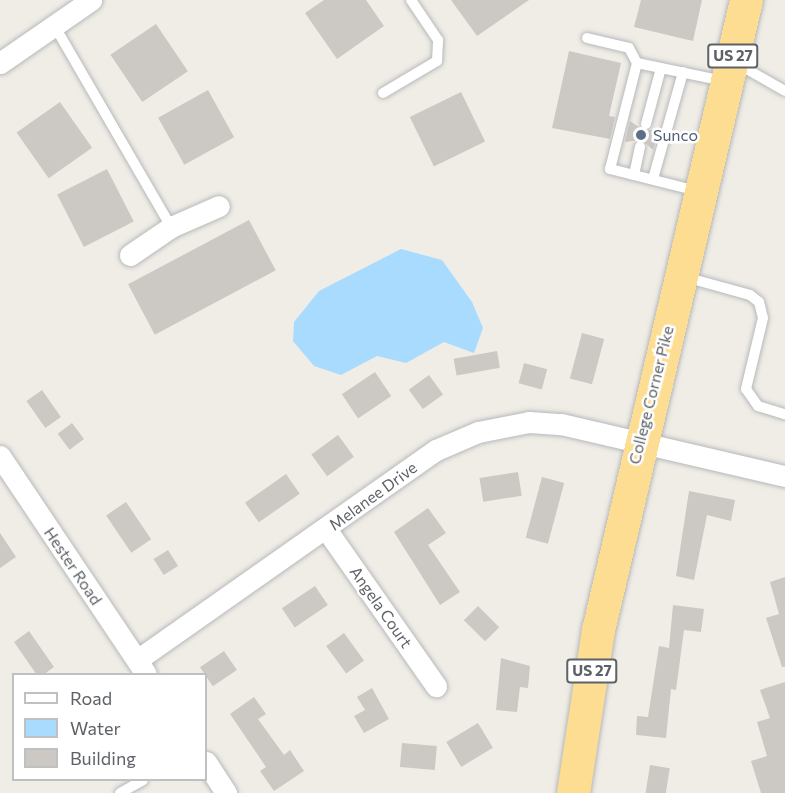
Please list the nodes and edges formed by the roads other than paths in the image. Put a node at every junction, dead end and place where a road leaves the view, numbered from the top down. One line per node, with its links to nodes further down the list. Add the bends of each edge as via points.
1 (91, 0): 4 (street)
2 (411, 0): 12 (lane, via 438,40 437,61)
3 (746, 0): 10 (highway, College Corner Pike / US 27)
4 (54, 25): 6 (street); 19 (lane, via 123,136)
5 (587, 38): 7 (lane, via 629,48)
6 (0, 63)
7 (637, 63): 8 (lane); 15 (lane, via 610,169)
8 (661, 68): 9 (lane); 13 (lane)
9 (683, 72): 10 (lane); 16 (lane)
10 (729, 72): 11 (lane); 17 (highway, College Corner Pike / US 27)
11 (785, 92)
12 (383, 93)
13 (645, 124)
14 (640, 147): 15 (lane)
15 (634, 175): 16 (lane)
16 (653, 179): 17 (lane)
17 (700, 192): 21 (highway, College Corner Pike / US 27)
18 (219, 206): 19 (street)
19 (171, 227): 20 (street)
20 (130, 255)
21 (680, 276): 22 (lane, via 750,295 759,302 763,318 746,389 758,406); 23 (highway, College Corner Pike / US 27)
22 (785, 414)
23 (639, 443): 25 (street, Melanee Drive); 26 (street, Melanee Drive, via 561,424 529,423 478,432 436,450); 33 (highway, College Corner Pike / US 27, via 598,630)
24 (0, 456): 27 (street, Hester Road)
25 (785, 476)
26 (326, 529): 27 (street, Melanee Drive); 28 (street, Angela Court)
27 (141, 667)
28 (436, 686)
29 (207, 764): 32 (street)
30 (141, 781): 31 (lane)
31 (120, 793)
32 (226, 793)
33 (573, 793)

